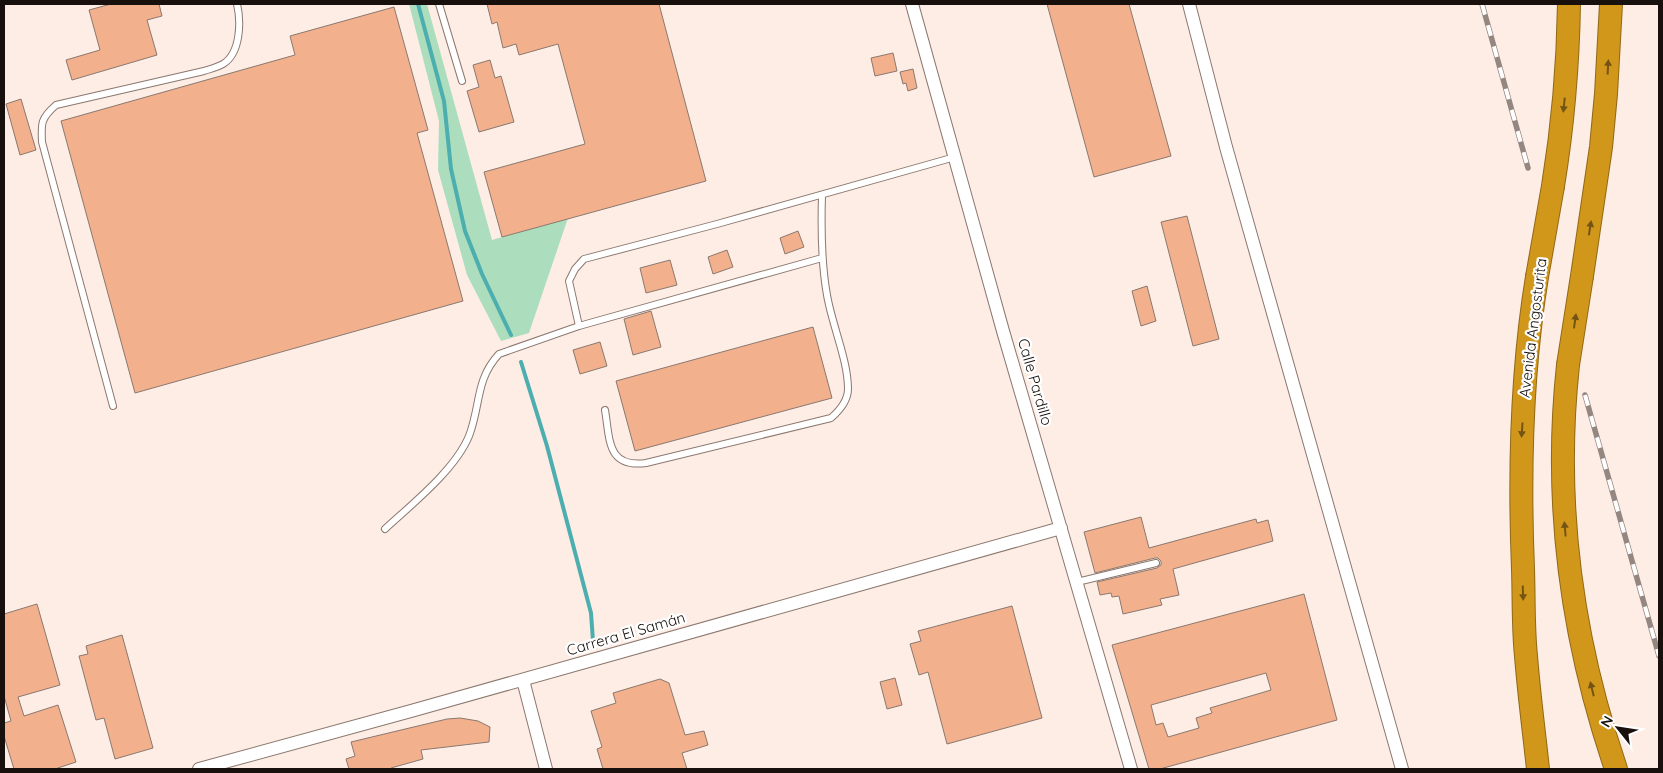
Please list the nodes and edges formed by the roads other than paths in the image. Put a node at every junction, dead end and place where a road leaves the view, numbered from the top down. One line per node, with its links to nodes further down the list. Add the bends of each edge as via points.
1 (237, 4): 12 (lane, via 239,32 234,50 225,63 204,71 56,105 43,121 42,142)
2 (439, 4): 7 (lane)
3 (912, 4): 8 (street, Calle Pardillo)
4 (1189, 4): 23 (street, via 1226,147)
5 (1569, 4): 18 (highway, Avenida Angosturita, one-way to 18, bridge, via 1561,136 1528,344 1521,443)
6 (1611, 4): 26 (highway, one-way to 6, bridge, via 1591,689 1575,610 1564,521 1563,462 1568,365 1601,147)
7 (462, 81)
8 (955, 157): 9 (lane); 14 (street, Calle Pardillo)
9 (822, 195): 10 (lane); 11 (lane, via 584,259 574,269 569,281)
10 (822, 258): 11 (lane); 13 (lane, via 848,392 842,408 831,418 633,465 621,461 613,452)
11 (579, 326): 15 (lane, via 499,354 482,379 469,436 455,460)
12 (113, 406)
13 (605, 410)
14 (1061, 528): 17 (street, Calle Pardillo); 19 (street, Carrera El Samán)
15 (385, 529)
16 (1156, 563): 17 (lane)
17 (1076, 582): 22 (street, Calle Pardillo)
18 (1526, 654): 24 (highway); 25 (highway)
19 (523, 680): 20 (street, Carrera El Samán); 21 (street)
20 (199, 769)
21 (546, 769)
22 (1131, 769)
23 (1402, 769)
24 (1538, 769)
25 (1554, 769)
26 (1616, 769)

